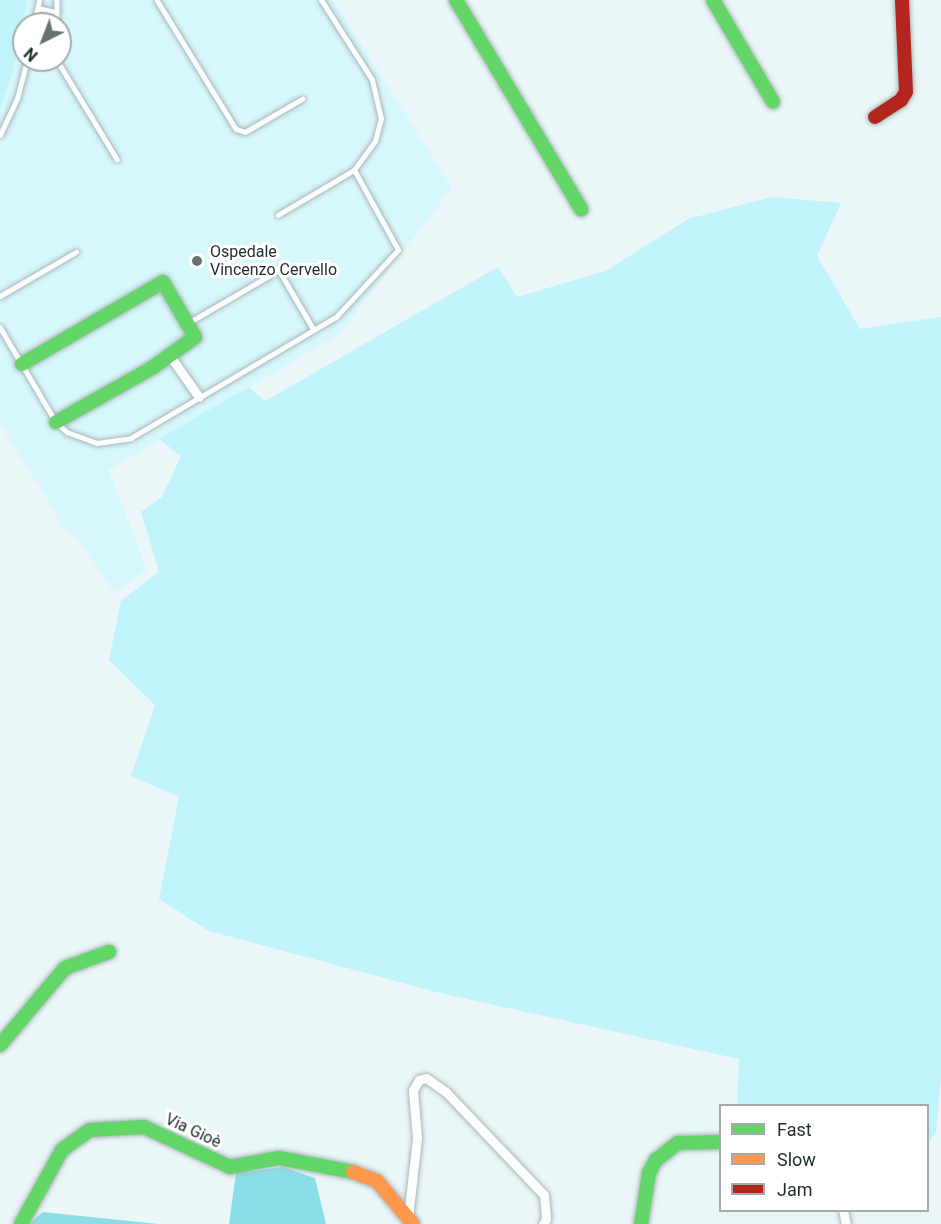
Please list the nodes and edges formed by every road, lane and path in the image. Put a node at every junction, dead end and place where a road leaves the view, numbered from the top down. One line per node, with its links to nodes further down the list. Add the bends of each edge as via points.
1 (39, 0): 8 (lane)
2 (57, 0): 10 (lane)
3 (157, 0): 13 (lane, via 236,129 245,132)
4 (321, 0): 18 (lane, via 372,80 379,98 381,119 375,141)
5 (456, 0): 19 (street)
6 (713, 0): 14 (street)
7 (902, 0): 15 (street, via 906,92 901,100)
8 (38, 8): 9 (lane); 10 (lane)
9 (37, 12)
10 (55, 12)
11 (24, 72): 16 (lane, via 17,99)
12 (64, 72): 17 (lane)
13 (302, 99)
14 (773, 102)
15 (875, 117)
16 (0, 135)
17 (117, 159)
18 (354, 170): 20 (lane); 25 (lane, via 398,250 336,317)
19 (581, 209)
20 (278, 215)
21 (76, 252): 22 (lane)
22 (0, 296)
23 (187, 323): 25 (lane, via 279,270); 26 (street, via 195,337); 27 (street, via 163,282)
24 (0, 327): 27 (lane)
25 (314, 330): 28 (lane)
26 (170, 356): 28 (street); 29 (street)
27 (22, 364): 29 (lane)
28 (199, 397): 29 (lane, via 131,438 113,443 82,439)
29 (56, 422)
30 (109, 952): 31 (street, via 65,968)
31 (0, 1045)
32 (719, 1142): 36 (street, via 678,1143 656,1160 649,1173)
33 (410, 1221): 34 (street, Via Gioè, via 376,1181 347,1170 279,1158 230,1167 144,1127 120,1126 90,1130 62,1150 47,1170); 35 (street, via 417,1132 413,1090 419,1080 426,1078 446,1092 544,1195)
34 (21, 1224)
35 (543, 1224)
36 (641, 1224)

